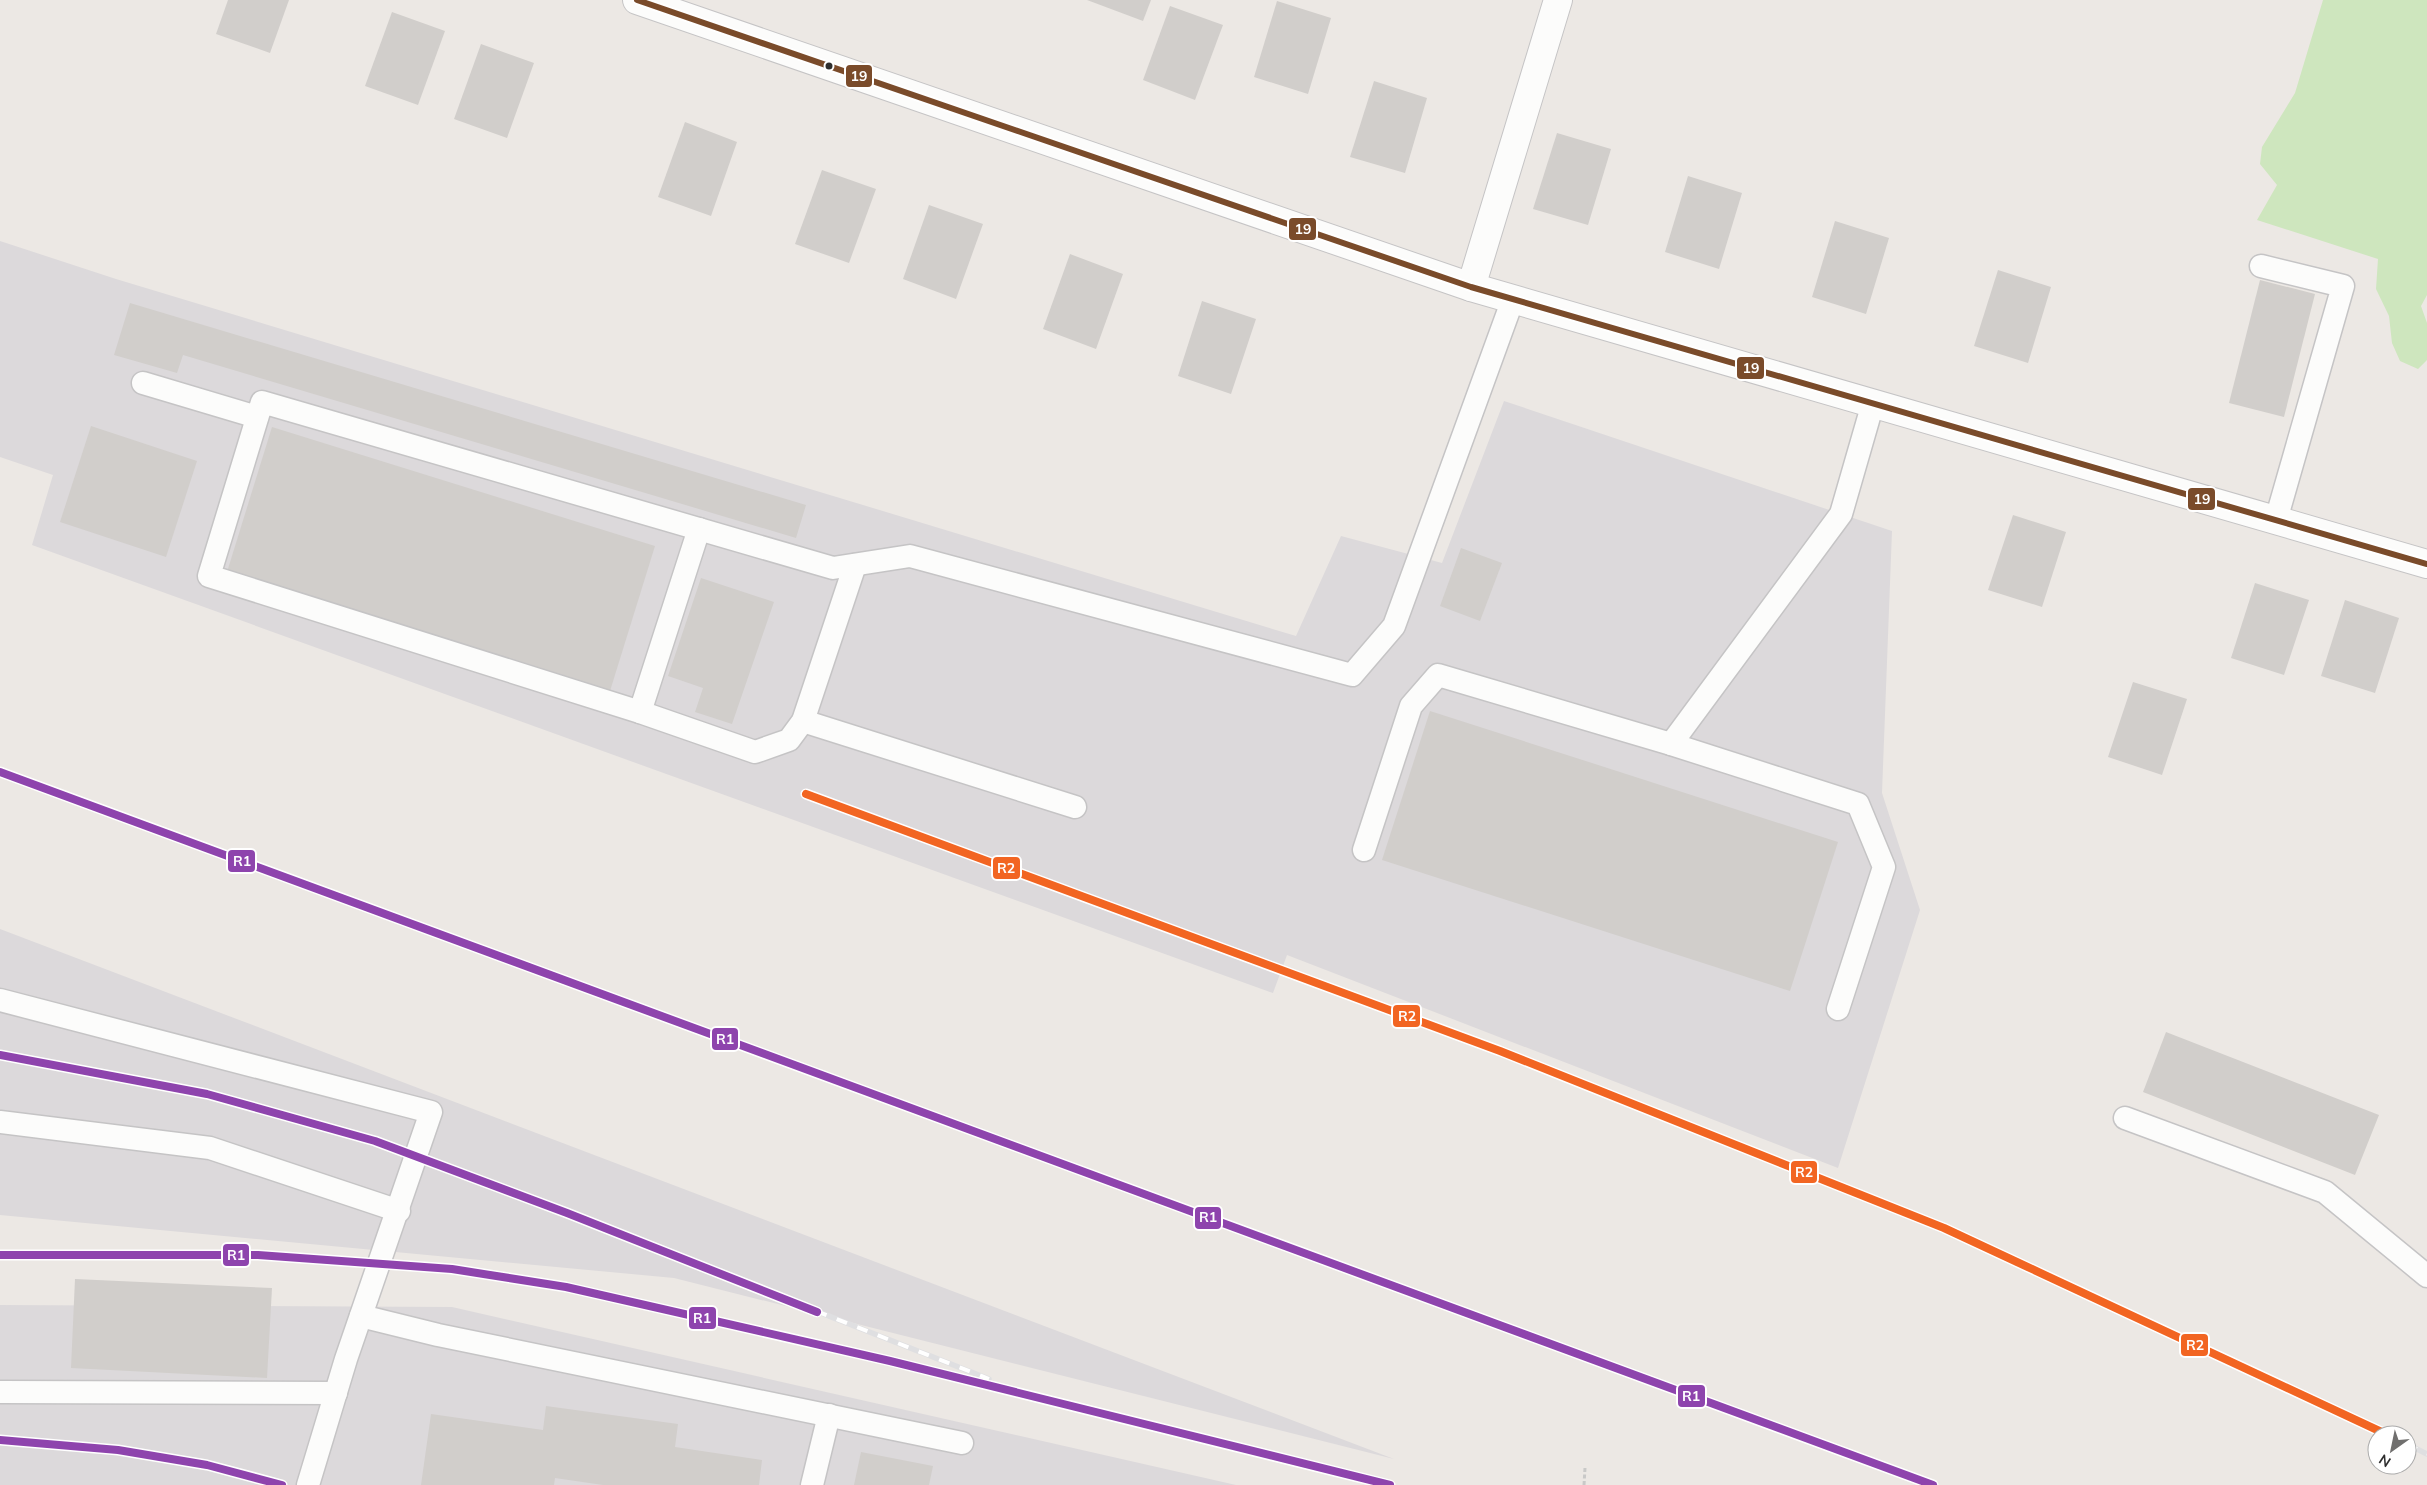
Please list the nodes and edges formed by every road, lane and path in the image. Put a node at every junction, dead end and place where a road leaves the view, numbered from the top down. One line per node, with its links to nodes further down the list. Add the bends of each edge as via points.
1 (637, 0): 4 (street)
2 (1558, 0): 4 (street)
3 (2261, 266): 9 (lane, via 2342,286)
4 (1471, 287): 5 (street)
5 (1513, 298): 7 (street); 12 (lane, via 1394,626 1352,675 910,556)
6 (143, 382): 8 (lane)
7 (1873, 403): 9 (street); 15 (lane, via 1841,514)
8 (257, 417): 10 (lane, via 262,402); 13 (lane, via 209,576)
9 (2276, 520): 11 (street)
10 (700, 529): 12 (lane, via 833,568); 13 (lane)
11 (2427, 564)
12 (855, 565): 14 (lane)
13 (640, 712): 14 (lane, via 755,752 789,740)
14 (803, 720): 16 (lane)
15 (1671, 744): 17 (lane, via 1438,674 1411,706); 19 (lane, via 1858,804 1884,867)
16 (1075, 807)
17 (1364, 850)
18 (0, 1000): 22 (lane, via 431,1112)
19 (1838, 1009)
20 (2125, 1118): 23 (lane, via 2325,1192)
21 (0, 1122): 22 (lane, via 210,1148)
22 (399, 1211): 24 (lane)
23 (2427, 1276)
24 (361, 1316): 26 (lane); 27 (lane, via 438,1335)
25 (0, 1392): 26 (lane)
26 (336, 1393): 30 (lane)
27 (830, 1415): 28 (lane); 31 (lane)
28 (962, 1443)
29 (1585, 1468): 32 (path)
30 (308, 1485)
31 (812, 1485)
32 (1584, 1485)

